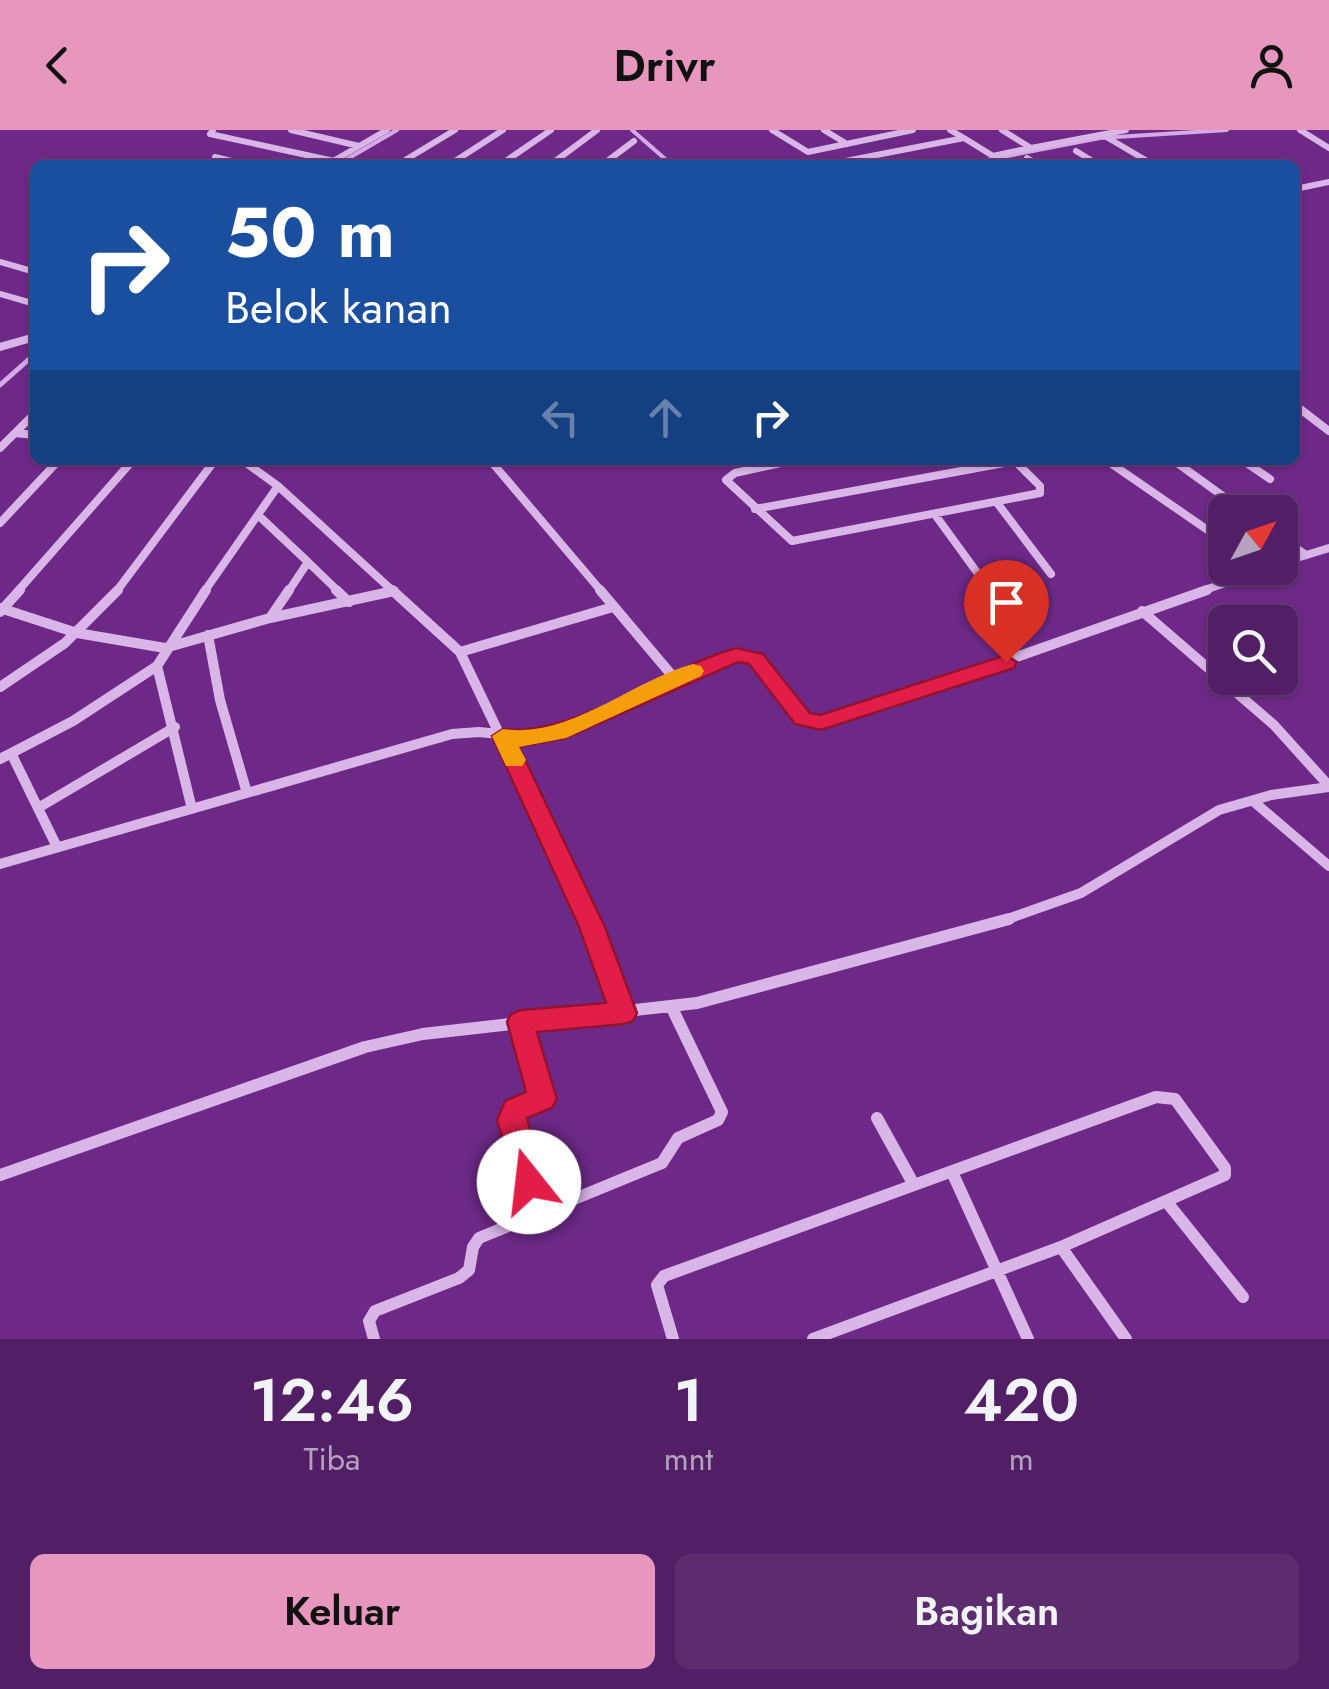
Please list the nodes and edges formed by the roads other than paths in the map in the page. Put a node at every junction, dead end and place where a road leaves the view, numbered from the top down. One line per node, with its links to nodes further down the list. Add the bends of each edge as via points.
1 (212, 130): 29 (street)
2 (291, 130): 22 (street)
3 (385, 130): 22 (street)
4 (454, 130): 31 (street)
5 (503, 130): 32 (street)
6 (550, 130): 33 (street)
7 (597, 130): 34 (street)
8 (772, 130): 21 (street, via 808,152)
9 (824, 130): 21 (street)
10 (880, 130): 17 (street)
11 (913, 130): 17 (street)
12 (950, 130): 19 (street)
13 (1002, 130): 23 (street)
14 (1093, 130): 18 (street)
15 (1126, 130): 18 (street)
16 (1300, 130): 24 (street)
17 (888, 136): 21 (street)
18 (1106, 136): 23 (street); 39 (street)
19 (964, 138): 23 (street, via 993,156); 36 (street)
20 (634, 141): 35 (street)
21 (848, 145)
22 (359, 146): 30 (street)
23 (1031, 148)
24 (1329, 148)
25 (1076, 151): 38 (street)
26 (215, 157): 28 (street)
27 (1028, 158): 37 (street)
28 (227, 160)
29 (318, 160)
30 (336, 160)
31 (405, 160)
32 (456, 160)
33 (507, 160)
34 (557, 160)
35 (609, 160)
36 (851, 160)
37 (1031, 160)
38 (1091, 160)
39 (1146, 160)
40 (1329, 182): 41 (street)
41 (1300, 188)
42 (0, 262): 43 (street)
43 (30, 271)
44 (0, 294): 45 (street)
45 (30, 303)
46 (30, 338): 47 (street)
47 (0, 347)
48 (1300, 410): 50 (street)
49 (30, 418): 51 (street)
50 (1329, 431)
51 (15, 433): 52 (street); 53 (street)
52 (30, 434)
53 (0, 448)
54 (54, 465): 72 (street)
55 (129, 465): 85 (street)
56 (211, 465): 88 (street)
57 (249, 465): 66 (street)
58 (495, 465): 84 (street)
59 (770, 465): 69 (street, via 726,477)
60 (992, 465): 69 (street)
61 (1018, 465): 68 (street, via 1040,493)
62 (1113, 465): 73 (street)
63 (1179, 465): 67 (street)
64 (1249, 465): 65 (street)
65 (1270, 479)
66 (278, 486): 70 (street); 82 (street)
67 (1221, 495)
68 (998, 504): 71 (street); 79 (street)
69 (755, 509): 71 (street, via 792,541)
70 (258, 515): 78 (street); 90 (street)
71 (936, 516): 80 (street)
72 (0, 523)
73 (1208, 530)
74 (1329, 548): 76 (street)
75 (1298, 549): 76 (street)
76 (1306, 555): 77 (street)
77 (1298, 557)
78 (308, 562): 83 (street); 87 (street)
79 (1052, 574)
80 (984, 582)
81 (1218, 585): 86 (street)
82 (394, 590): 83 (street); 91 (street)
83 (350, 602): 87 (street)
84 (613, 607): 91 (street); 93 (street)
85 (1, 611): 88 (street)
86 (1142, 611): 93 (street, via 959,680 821,722 803,719 747,656 723,658); 99 (street, via 1274,726 1329,786)
87 (270, 618): 89 (street)
88 (78, 633): 90 (street); 94 (street)
89 (208, 635): 90 (street); 98 (street)
90 (165, 648): 92 (street)
91 (460, 652): 96 (street)
92 (156, 666): 95 (street); 97 (street)
93 (676, 679): 96 (street, via 558,732)
94 (0, 687)
95 (175, 726): 100 (street); 101 (street)
96 (503, 736): 98 (street, via 474,728); 106 (street, via 592,927)
97 (6, 757): 100 (street)
98 (246, 793): 101 (street)
99 (1253, 801): 104 (street); 105 (street, via 1219,810 1081,893 900,951)
100 (38, 808): 102 (street)
101 (192, 809): 102 (street)
102 (57, 847): 103 (street)
103 (0, 864)
104 (1329, 866)
105 (671, 1006): 106 (street); 113 (street, via 722,1112 718,1120 674,1141 662,1163)
106 (624, 1013): 107 (street)
107 (521, 1022): 110 (street, via 365,1046); 113 (street, via 542,1099 515,1110 512,1120)
108 (878, 1118): 111 (street)
109 (952, 1172): 111 (street); 112 (street, via 1168,1096 1225,1175); 115 (street)
110 (0, 1174)
111 (914, 1184): 119 (street, via 664,1276 657,1285)
112 (1166, 1201): 114 (street); 116 (street)
113 (537, 1213): 118 (street, via 479,1238 470,1270 460,1278 375,1312 369,1321)
114 (1061, 1247): 115 (street); 117 (street)
115 (998, 1269): 120 (street); 121 (street)
116 (1243, 1297)
117 (1123, 1338)
118 (374, 1339)
119 (673, 1339)
120 (813, 1339)
121 (1028, 1339)

